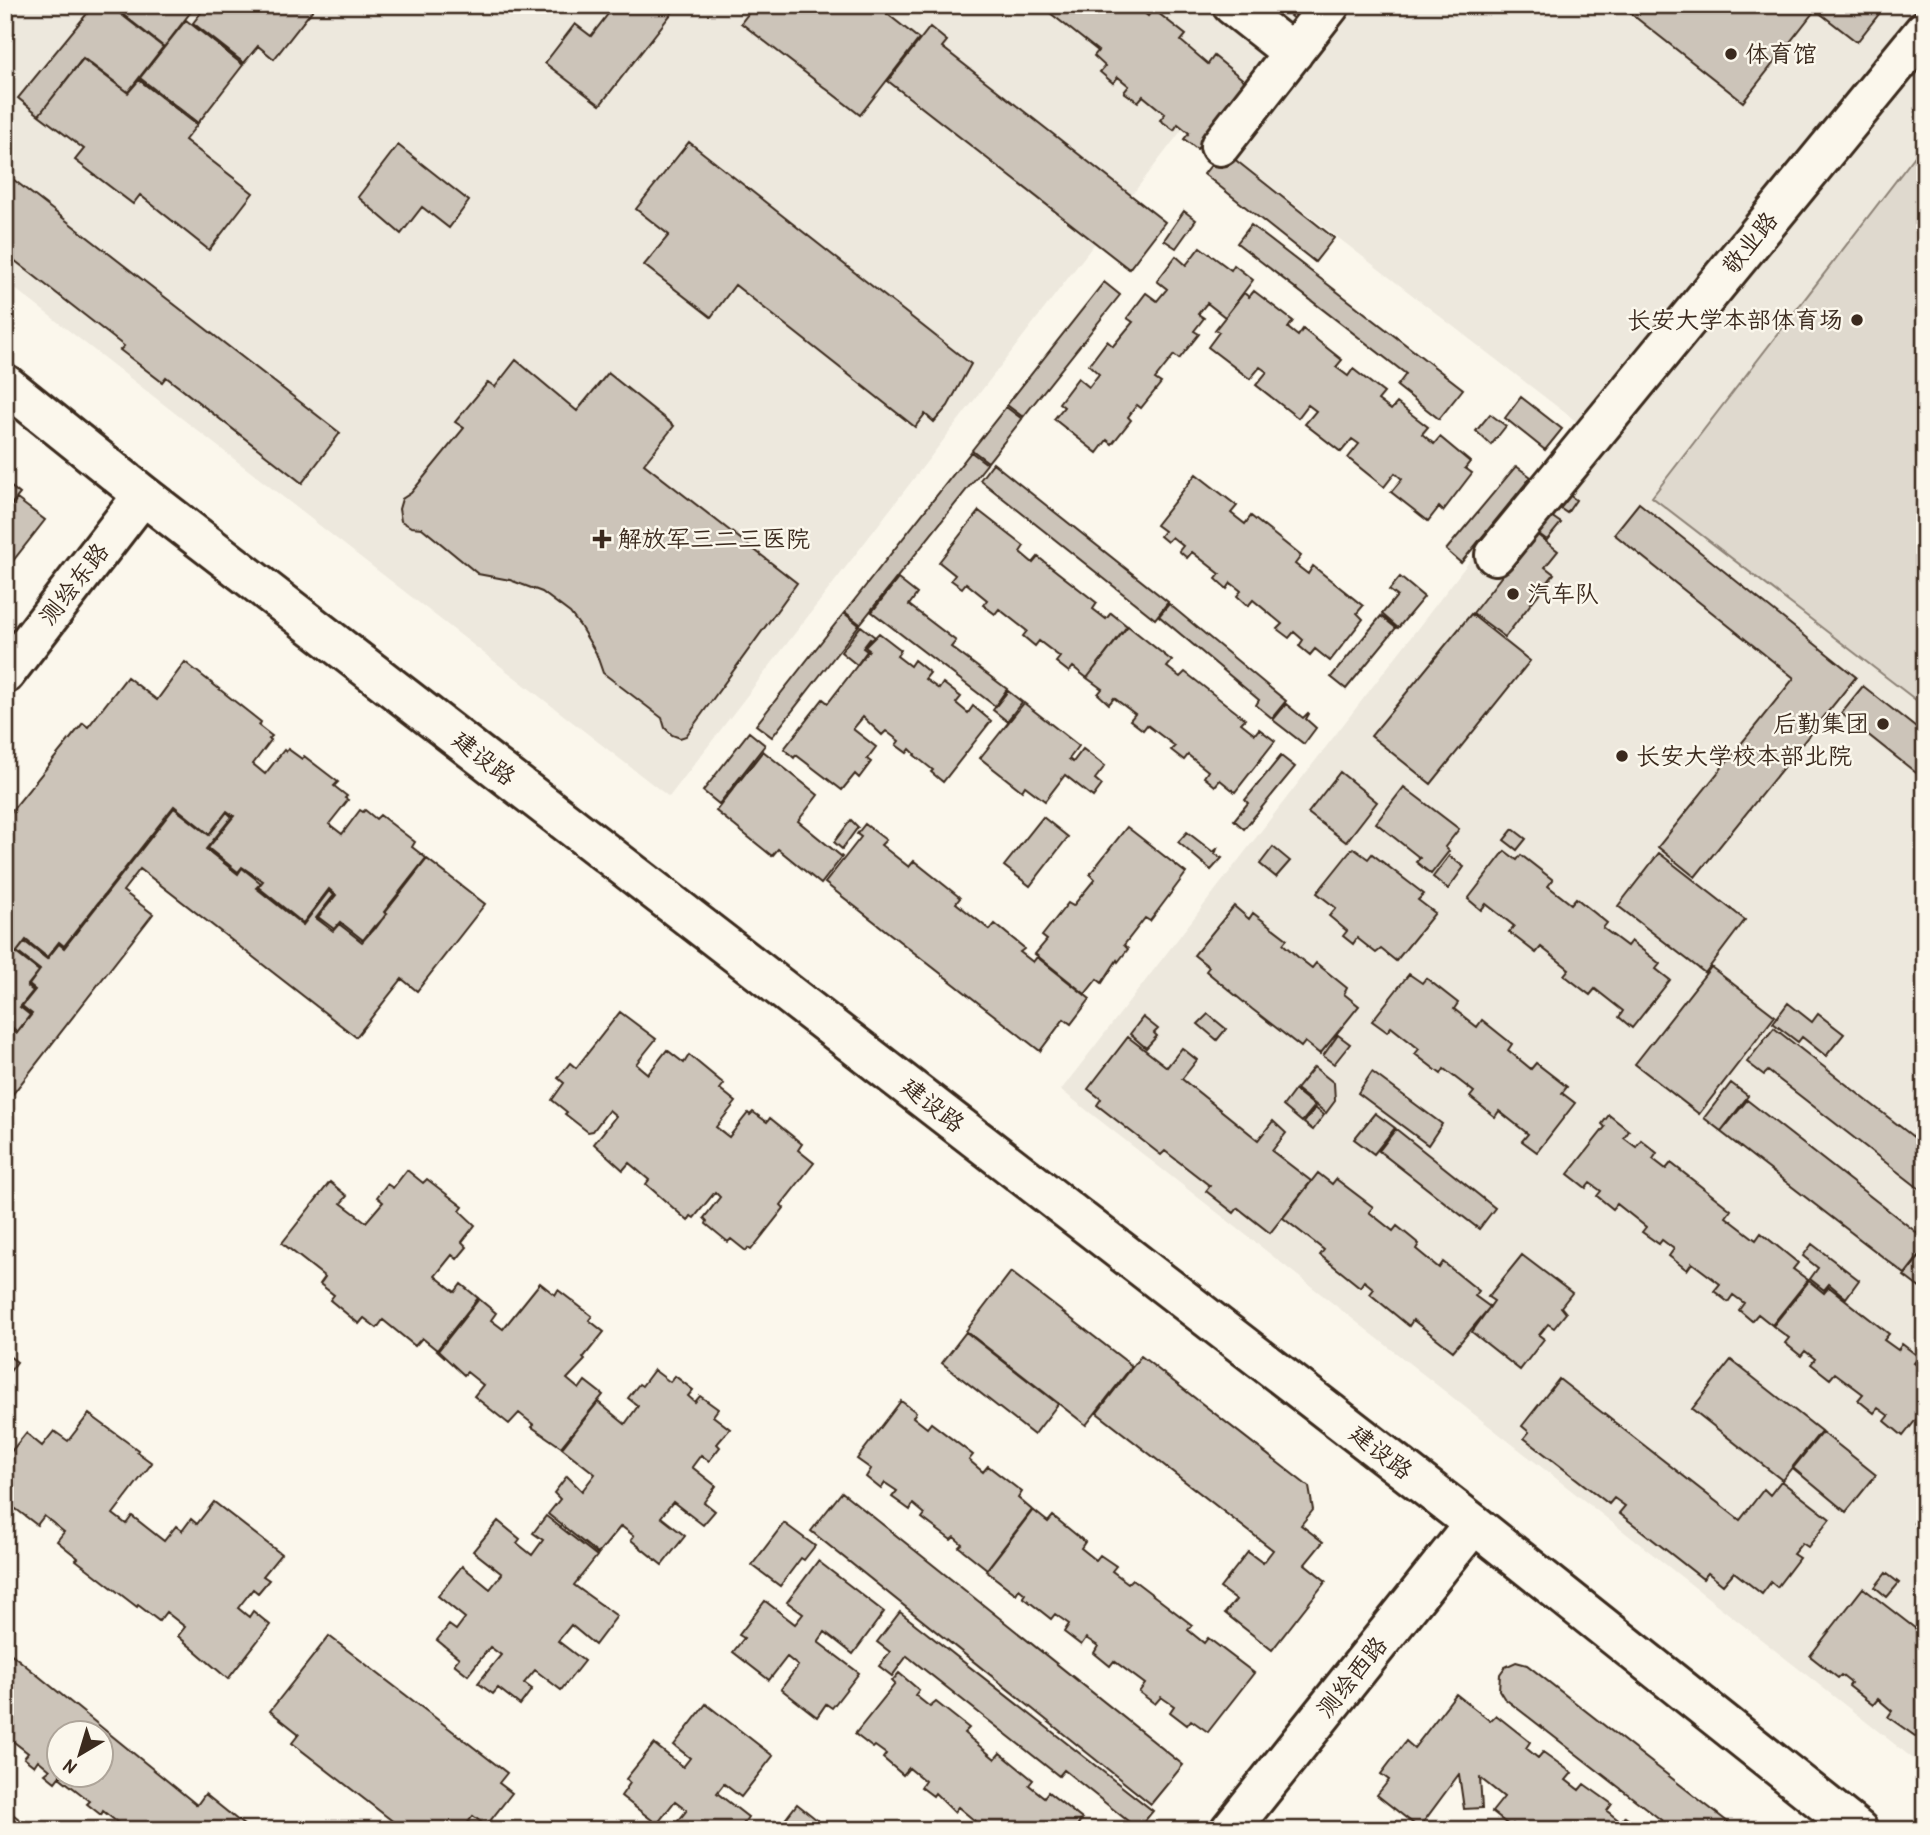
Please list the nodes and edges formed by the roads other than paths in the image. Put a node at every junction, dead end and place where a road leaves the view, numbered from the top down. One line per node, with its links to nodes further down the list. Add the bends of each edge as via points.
1 (1232, 5): 4 (street)
2 (1330, 5): 4 (street)
3 (1925, 30): 8 (street, 敬业路)
4 (1293, 53): 5 (street)
5 (1220, 146)
6 (5, 384): 7 (street, 建设路)
7 (143, 495): 9 (street, 测绘东路); 10 (street, 建设路)
8 (1495, 555)
9 (5, 674)
10 (1474, 1524): 11 (street, 测绘西路); 12 (street, 建设路)
11 (1230, 1830)
12 (1858, 1830)

